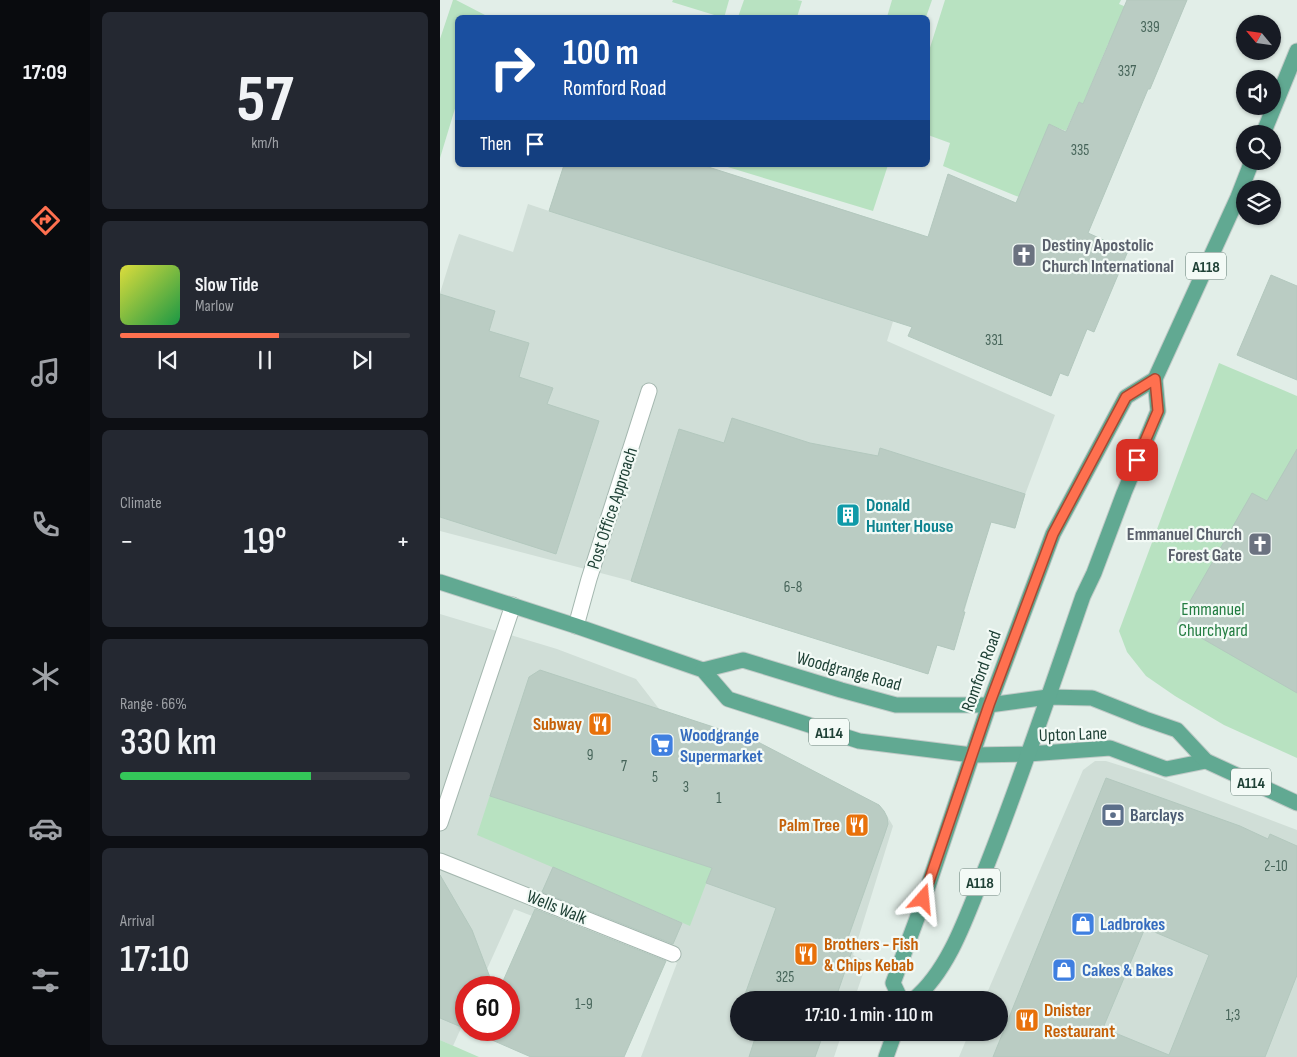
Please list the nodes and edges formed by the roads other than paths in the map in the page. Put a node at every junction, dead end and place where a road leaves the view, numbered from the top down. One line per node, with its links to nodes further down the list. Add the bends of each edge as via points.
1 (1297, 51): 2 (main road)
2 (1293, 70): 3 (main road)
3 (1267, 125)
4 (1249, 170): 5 (main road, A118)
5 (1155, 379): 11 (main road, A118, via 1158,411 1083,596); 12 (main road, Romford Road / A118, via 1126,397 1053,534)
6 (649, 391): 9 (street, Post Office Approach)
7 (440, 582): 8 (main road)
8 (513, 605): 9 (main road); 17 (street)
9 (576, 626): 10 (main road)
10 (703, 670): 12 (main road, Woodgrange Road / A114, via 744,660 896,705); 14 (main road, A114, via 728,699 859,741)
11 (1048, 697): 12 (main road, A114); 13 (main road, A118); 15 (main road, Upton Lane / A114, via 1092,698 1177,730)
12 (989, 705): 14 (main road, Romford Road / A118)
13 (1028, 754): 14 (main road, A114); 15 (main road, Upton Lane / A114, via 1110,748 1166,769); 21 (main road, A118, via 956,944)
14 (972, 755): 20 (main road, Romford Road / A118, via 894,983)
15 (1206, 761): 16 (main road, Upton Lane / A114)
16 (1297, 803)
17 (440, 823)
18 (440, 861): 19 (street, Wells Walk)
19 (673, 954)
20 (897, 991)
21 (924, 991)
22 (892, 1041): 23 (main road)
23 (886, 1057)

